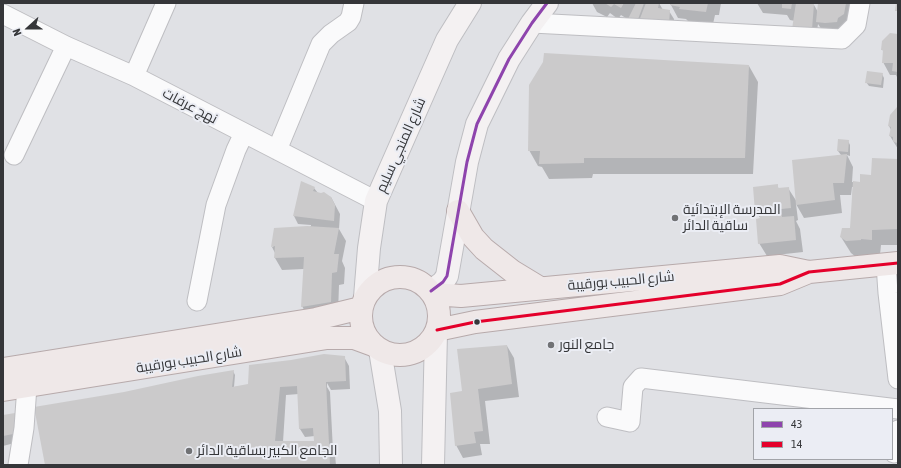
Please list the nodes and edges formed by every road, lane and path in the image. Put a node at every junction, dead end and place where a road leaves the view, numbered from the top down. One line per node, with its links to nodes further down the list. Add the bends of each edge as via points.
1 (166, 3): 9 (street)
2 (354, 3): 11 (street, via 348,22 321,44)
3 (470, 3): 13 (main road, شارع المنجي سليم, via 447,40)
4 (547, 3): 7 (main road)
5 (860, 3): 7 (street, via 856,25 842,39)
6 (3, 14): 8 (street, نهج عرفات)
7 (532, 23): 14 (main road, via 509,59 477,124 466,162)
8 (66, 46): 9 (street, نهج عرفات); 12 (street)
9 (134, 76): 10 (street, نهج عرفات)
10 (244, 133): 11 (street, نهج عرفات); 19 (street, via 216,205)
11 (277, 150): 13 (street, نهج عرفات)
12 (14, 155)
13 (376, 201): 20 (main road, شارع المنجي سليم)
14 (458, 211): 17 (main road, via 473,237 484,249 512,271); 18 (main road, via 447,276)
15 (892, 263): 16 (main road, شارع الحبيب بورقيبة); 25 (street, via 888,293)
16 (809, 272): 17 (main road, شارع الحبيب بورقيبة, via 780,266); 21 (main road, شارع الحبيب بورقيبة, via 780,284 475,322)
17 (540, 288): 18 (main road, شارع الحبيب بورقيبة, via 461,296)
18 (432, 293): 20 (main road, via 416,279 397,276 378,283); 21 (main road, via 440,312)
19 (197, 301)
20 (363, 302): 22 (main road, via 361,324 368,339); 23 (main road, شارع الحبيب بورقيبة, via 316,319)
21 (437, 331): 22 (main road, شارع الحبيب بورقيبة, via 424,347 407,355 389,354); 34 (main road)
22 (377, 347): 26 (main road, شارع الحبيب بورقيبة, via 354,338 327,338); 33 (main road, via 390,411)
23 (28, 365): 24 (main road, شارع الحبيب بورقيبة); 26 (street)
24 (3, 370)
25 (898, 379)
26 (27, 386): 27 (main road, شارع الحبيب بورقيبة); 32 (street)
27 (3, 390)
28 (879, 408): 29 (street, via 641,378 633,387 630,422)
29 (607, 417)
30 (898, 430): 31 (street)
31 (894, 453)
32 (18, 465)
33 (391, 465)
34 (433, 465)

